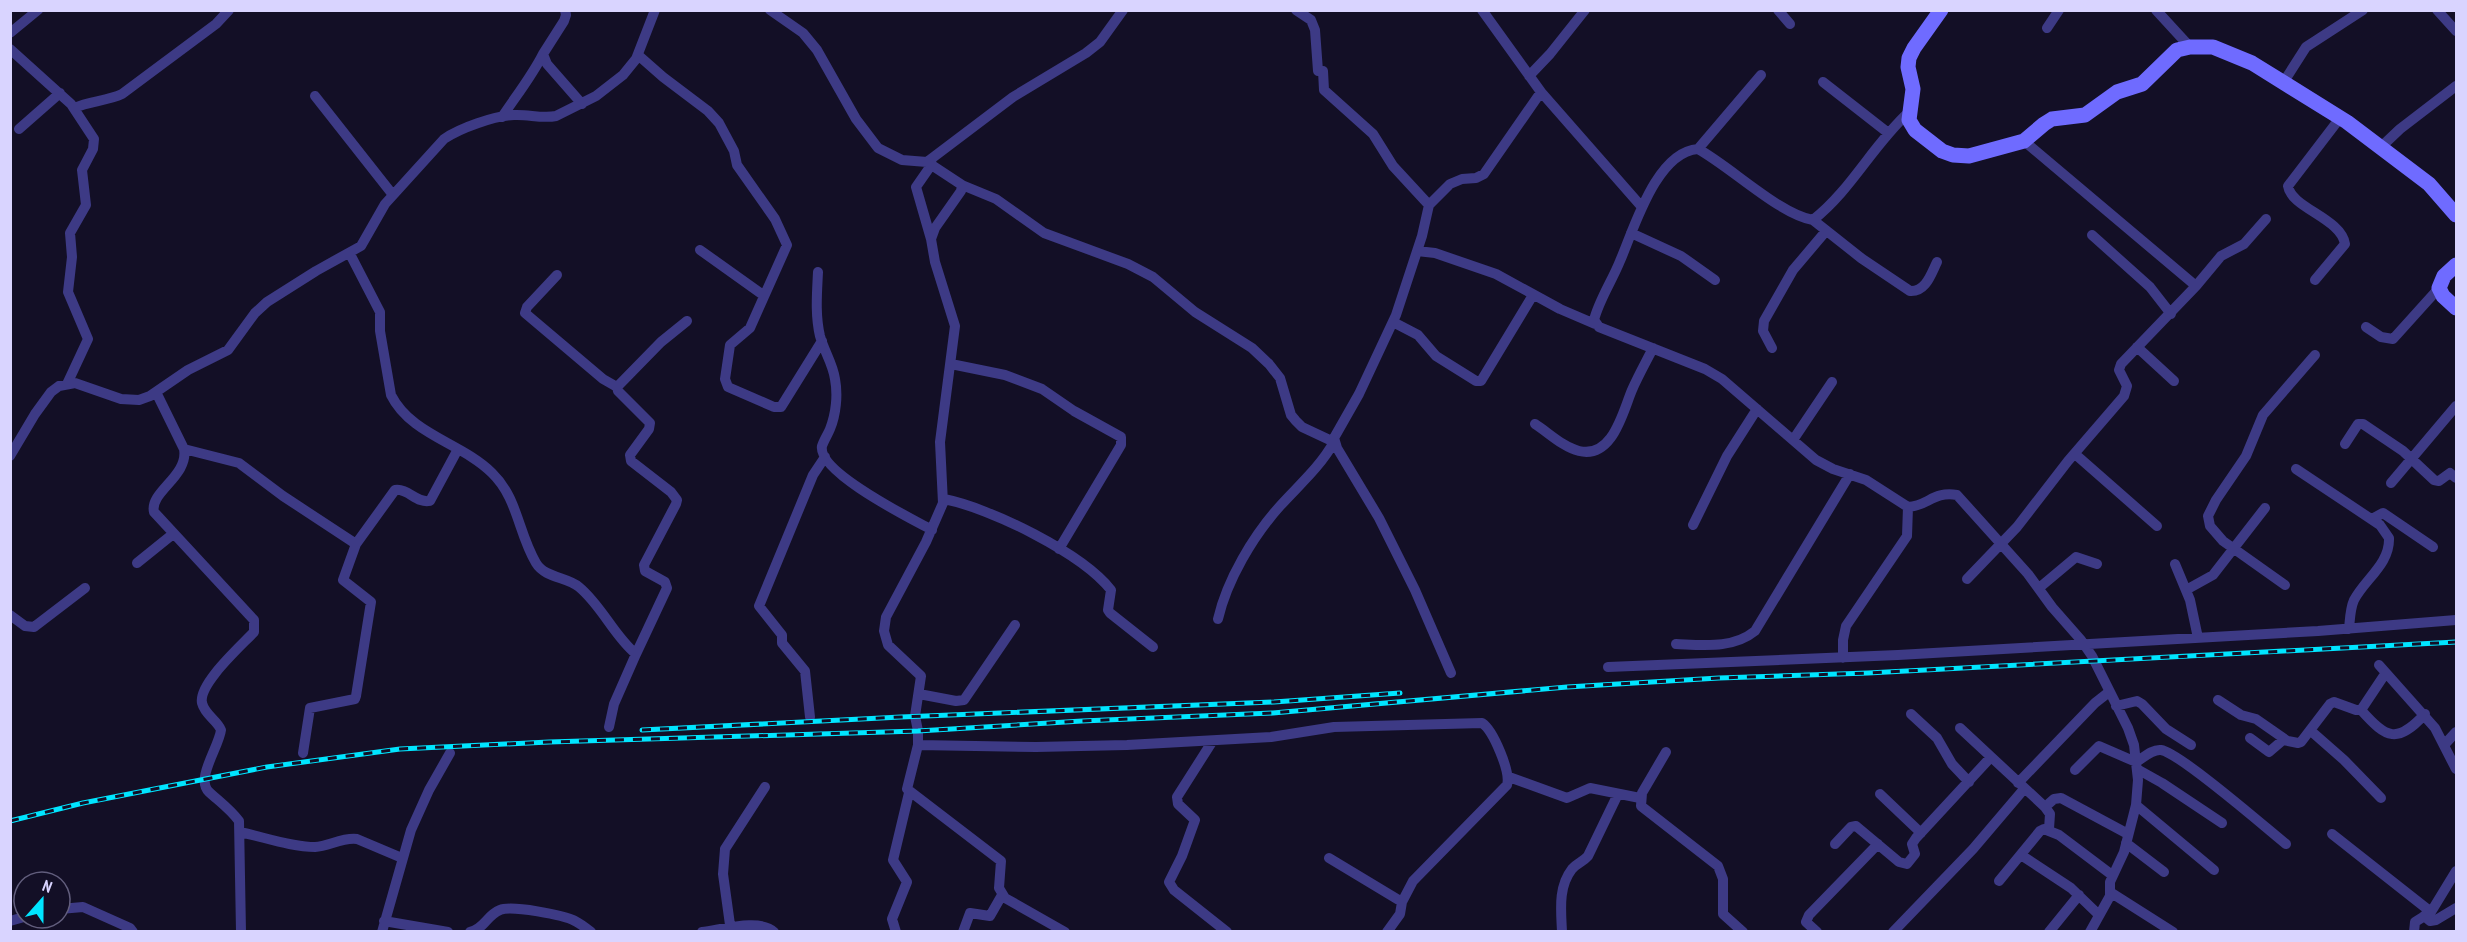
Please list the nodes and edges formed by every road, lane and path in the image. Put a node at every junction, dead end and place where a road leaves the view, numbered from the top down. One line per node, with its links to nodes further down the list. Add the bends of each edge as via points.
1 (38, 10): 19 (street)
2 (229, 10): 33 (street, via 122,94)
3 (565, 10): 22 (street, via 564,21)
4 (655, 10): 23 (street)
5 (770, 10): 42 (street, via 803,33 817,50 856,120 878,148 902,160)
6 (1123, 10): 42 (street, via 1100,42 1013,97)
7 (1296, 10): 45 (street, via 1311,20 1315,30 1324,90 1373,134 1393,166)
8 (1482, 10): 25 (street)
9 (1586, 10): 25 (street)
10 (1778, 10): 16 (street)
11 (1941, 10): 34 (street, via 1909,58 1913,89)
12 (2060, 10): 17 (street)
13 (2156, 10): 20 (street)
14 (2363, 10): 27 (street, via 2306,46)
15 (2438, 10): 18 (street)
16 (1790, 24)
17 (2047, 28)
18 (2457, 31)
19 (10, 33)
20 (2190, 46): 27 (street, via 2212,46 2233,54); 39 (street, via 2177,50 2142,84 2117,92 2085,116 2052,119)
21 (10, 49): 30 (street)
22 (543, 54): 32 (street); 35 (street, via 537,69 529,74)
23 (638, 55): 32 (street, via 612,86); 65 (street, via 708,111 728,138 737,165 775,219 787,245)
24 (1761, 75): 41 (street)
25 (1528, 76): 29 (street)
26 (1823, 82): 38 (street)
27 (2283, 83): 36 (street)
28 (2456, 88): 40 (street)
29 (1540, 92): 45 (street, via 1484,174 1450,184); 46 (street)
30 (60, 93): 33 (street); 37 (street)
31 (315, 96): 44 (street)
32 (582, 104): 35 (street, via 547,118)
33 (74, 108): 81 (street, via 94,139 82,170 87,200 70,232 68,285 88,345)
34 (1909, 112): 38 (street); 39 (street, via 1915,130 1953,155 1969,156)
35 (502, 117): 44 (street, via 453,132)
36 (2340, 118): 40 (street); 61 (street, via 2288,186 2291,194 2329,223 2344,240 2345,244)
37 (19, 129)
38 (1887, 132): 49 (street, via 1848,188)
39 (2024, 141): 63 (street)
40 (2381, 147): 47 (street, via 2429,184)
41 (1698, 149): 46 (street, via 1680,154 1670,163); 49 (street, via 1789,211)
42 (929, 163): 43 (street); 53 (street, via 916,188)
43 (962, 184): 53 (street); 88 (street, via 996,199 1044,233 1106,255 1144,273 1176,295 1195,312 1252,348 1280,378 1296,421)
44 (393, 195): 56 (street, via 361,246)
45 (1429, 205): 55 (street)
46 (1641, 206): 51 (street)
47 (2457, 215)
48 (2266, 219): 63 (street, via 2244,244 2221,256)
49 (1813, 220): 50 (street)
50 (1826, 231): 57 (street, via 1911,291 1924,286); 76 (street, via 1793,270 1764,321 1763,331)
51 (1631, 234): 62 (street, via 1681,256); 71 (street)
52 (2092, 235): 68 (street, via 2150,287)
53 (931, 239): 78 (street, via 934,262 955,326)
54 (700, 250): 65 (street)
55 (1417, 251): 66 (street, via 1496,274); 70 (street)
56 (350, 254): 83 (street, via 267,302 228,350); 90 (street, via 380,312 380,331 395,403 424,429)
57 (1937, 262)
58 (2457, 265): 64 (street, via 2444,276)
59 (818, 272): 73 (street, via 817,309)
60 (557, 275): 82 (street, via 525,313 603,379)
61 (2315, 279)
62 (1715, 280)
63 (2196, 286): 68 (street)
64 (2439, 288): 67 (street); 72 (street, via 2393,339 2381,337)
65 (763, 295): 73 (street, via 750,328 730,345 725,379 729,387 781,407)
66 (1533, 295): 70 (street, via 1481,381 1445,362 1418,335); 71 (street)
67 (2457, 308)
68 (2171, 314): 74 (street)
69 (687, 321): 82 (street)
70 (1393, 322): 88 (street)
71 (1595, 324): 75 (street)
72 (2366, 327)
73 (822, 341): 94 (street, via 833,368 836,394 831,427 822,446)
74 (2137, 347): 79 (street); 92 (street, via 2119,370 2127,386 2124,396)
75 (1653, 348): 85 (street, via 1705,369); 86 (street, via 1609,441 1583,452)
76 (1772, 348)
77 (2315, 355): 111 (street, via 2262,415 2246,456 2210,510 2210,526 2223,541)
78 (958, 366): 101 (street, via 940,442); 113 (street, via 1005,375 1042,389 1121,437 1121,445)
79 (2174, 381)
80 (1832, 382): 87 (street)
81 (67, 384): 83 (street, via 133,401); 93 (street, via 51,392)
82 (618, 387): 131 (street, via 650,425 630,455 631,461 677,500 644,565 645,571 665,582 668,588)
83 (156, 392): 91 (street)
84 (2457, 406): 95 (street)
85 (1757, 409): 87 (street); 105 (street, via 1727,456)
86 (1535, 424)
87 (1793, 440): 98 (street, via 1816,460)
88 (1334, 442): 123 (street, via 1325,458 1254,537); 134 (street, via 1379,518)
89 (2344, 444): 95 (street, via 2360,423)
90 (458, 448): 109 (street, via 430,501 423,502 395,490); 131 (street, via 501,482 539,568 579,587)
91 (184, 449): 108 (street, via 184,462 178,474 153,507); 109 (street, via 239,463)
92 (2074, 454): 106 (street); 110 (street)
93 (10, 456)
94 (825, 457): 107 (street, via 874,500); 142 (street, via 813,475 759,606 805,670)
95 (2412, 460): 99 (street, via 2437,481); 100 (street)
96 (2457, 463): 99 (street)
97 (2296, 470): 104 (street)
98 (1850, 474): 102 (street); 129 (street, via 1755,631 1726,644)
99 (2453, 476)
100 (2391, 483)
101 (948, 500): 107 (street); 113 (street, via 989,513)
102 (1908, 507): 110 (street, via 1916,507 1938,494 1957,495); 132 (street, via 1907,536 1846,626)
103 (2265, 508): 111 (street)
104 (2372, 519): 112 (street, via 2380,513 2387,514); 126 (street, via 2387,532 2389,544 2383,562 2354,601)
105 (1693, 525)
106 (2157, 526)
107 (932, 530): 136 (street, via 886,617 884,630 888,645 921,676)
108 (173, 534): 114 (street); 173 (street, via 254,620 254,632 208,683 202,695 205,711 221,730 203,780 206,790 239,822)
109 (356, 544): 154 (street, via 343,580 371,602 356,696 310,708)
110 (2000, 545): 117 (street); 120 (street)
111 (2235, 547): 118 (street); 121 (street, via 2204,582)
112 (2433, 547)
113 (1059, 549): 130 (street, via 1108,586 1110,613)
114 (138, 563)
115 (2097, 564): 120 (street, via 2076,556)
116 (2175, 564): 121 (street)
117 (1967, 579)
118 (2285, 585)
119 (85, 588): 122 (street, via 34,627 25,626)
120 (2039, 588): 128 (street)
121 (2186, 590): 127 (street)
122 (10, 615)
123 (1218, 619)
124 (2457, 620): 126 (street)
125 (1015, 625): 136 (street, via 964,700)
126 (2349, 629): 127 (street)
127 (2198, 638): 128 (street)
128 (2084, 643): 132 (street); 135 (street)
129 (1676, 644)
130 (1153, 647)
131 (636, 654): 143 (street, via 614,704)
132 (1843, 658): 133 (street)
133 (1608, 667)
134 (1451, 673)
135 (2109, 692): 138 (street); 162 (street)
136 (919, 694): 151 (street, via 915,716)
137 (2218, 700): 148 (street)
138 (2116, 706): 152 (street, via 2137,701); 157 (street, via 2128,728)
139 (2361, 710): 141 (street, via 2395,735 2411,729); 141 (street, via 2382,670); 145 (street, via 2334,702)
140 (1911, 714): 161 (street, via 1937,738 1952,764)
141 (2425, 714): 150 (street)
142 (810, 717)
143 (609, 727)
144 (1960, 728): 156 (street)
145 (2311, 731): 148 (street, via 2298,743); 168 (street)
146 (2457, 732): 150 (street)
147 (2250, 738): 148 (street, via 2269,752)
148 (2286, 740)
149 (1212, 742): 151 (street, via 1036,747); 160 (street, via 1271,738 1334,727 1478,722 1486,724); 209 (street, via 1177,797 1178,804 1195,820 1169,882 1174,891)
150 (2445, 744): 158 (street)
151 (918, 745): 164 (street, via 907,782)
152 (2191, 746)
153 (1666, 752): 167 (street)
154 (303, 753)
155 (450, 753): 181 (street, via 429,790)
156 (1991, 757): 161 (street); 162 (street)
157 (2137, 766): 159 (street, via 2099,746); 169 (street); 171 (street); 179 (street, via 2152,752 2166,752)
158 (2457, 769)
159 (2074, 770)
160 (1509, 777): 165 (street, via 1567,798 1590,788); 191 (street, via 1507,785 1413,881)
161 (1969, 782): 174 (street)
162 (2021, 786): 170 (street); 214 (street, via 1973,849)
163 (765, 787): 197 (street, via 725,849 723,874)
164 (909, 793): 189 (street, via 1001,861); 206 (street, via 892,860 907,882 892,919)
165 (1618, 794): 167 (street); 211 (street, via 1588,856 1575,866 1562,888)
166 (1880, 794): 174 (street)
167 (1640, 798): 212 (street, via 1641,806 1718,866 1724,879 1723,914)
168 (2381, 798)
169 (2136, 805): 176 (street); 183 (street)
170 (2045, 807): 172 (street, via 2050,814); 176 (street, via 2061,798)
171 (2222, 822)
172 (2049, 829): 180 (street, via 2040,831); 186 (street)
173 (240, 832): 181 (street, via 307,846 357,839); 200 (street)
174 (1921, 833): 178 (street, via 1914,841 1915,854 1907,864)
175 (2332, 834): 194 (street)
176 (2127, 838): 185 (street); 186 (street)
177 (1835, 844): 178 (street, via 1854,825)
178 (1878, 844): 213 (street, via 1809,915 1806,922)
179 (2286, 844)
180 (2020, 855): 187 (street); 190 (street)
181 (402, 858): 196 (street)
182 (1329, 858): 191 (street)
183 (2214, 870)
184 (2457, 871): 194 (street)
185 (2164, 872)
186 (2112, 875): 188 (street)
187 (1999, 880)
188 (2110, 892): 195 (street); 198 (street)
189 (1002, 895): 207 (street, via 990,916 970,913); 208 (street)
190 (2079, 895): 195 (street); 215 (street)
191 (1402, 902): 210 (street, via 1400,914)
192 (72, 908): 199 (street, via 83,907)
193 (2457, 908): 194 (street, via 2436,920 2430,921)
194 (2427, 914): 217 (street, via 2415,922)
195 (2099, 915): 216 (street)
196 (383, 926): 201 (street)
197 (731, 930): 204 (street); 205 (street, via 765,925)
198 (2172, 931)
199 (133, 932)
200 (242, 932)
201 (448, 932)
202 (470, 932): 203 (street, via 501,909 572,919)
203 (591, 932)
204 (702, 932)
205 (774, 932)
206 (896, 932)
207 (963, 932)
208 (1065, 932)
209 (1227, 932)
210 (1387, 932)
211 (1562, 932)
212 (1743, 932)
213 (1816, 932)
214 (1893, 932)
215 (2049, 932)
216 (2090, 932)
217 (2414, 932)

